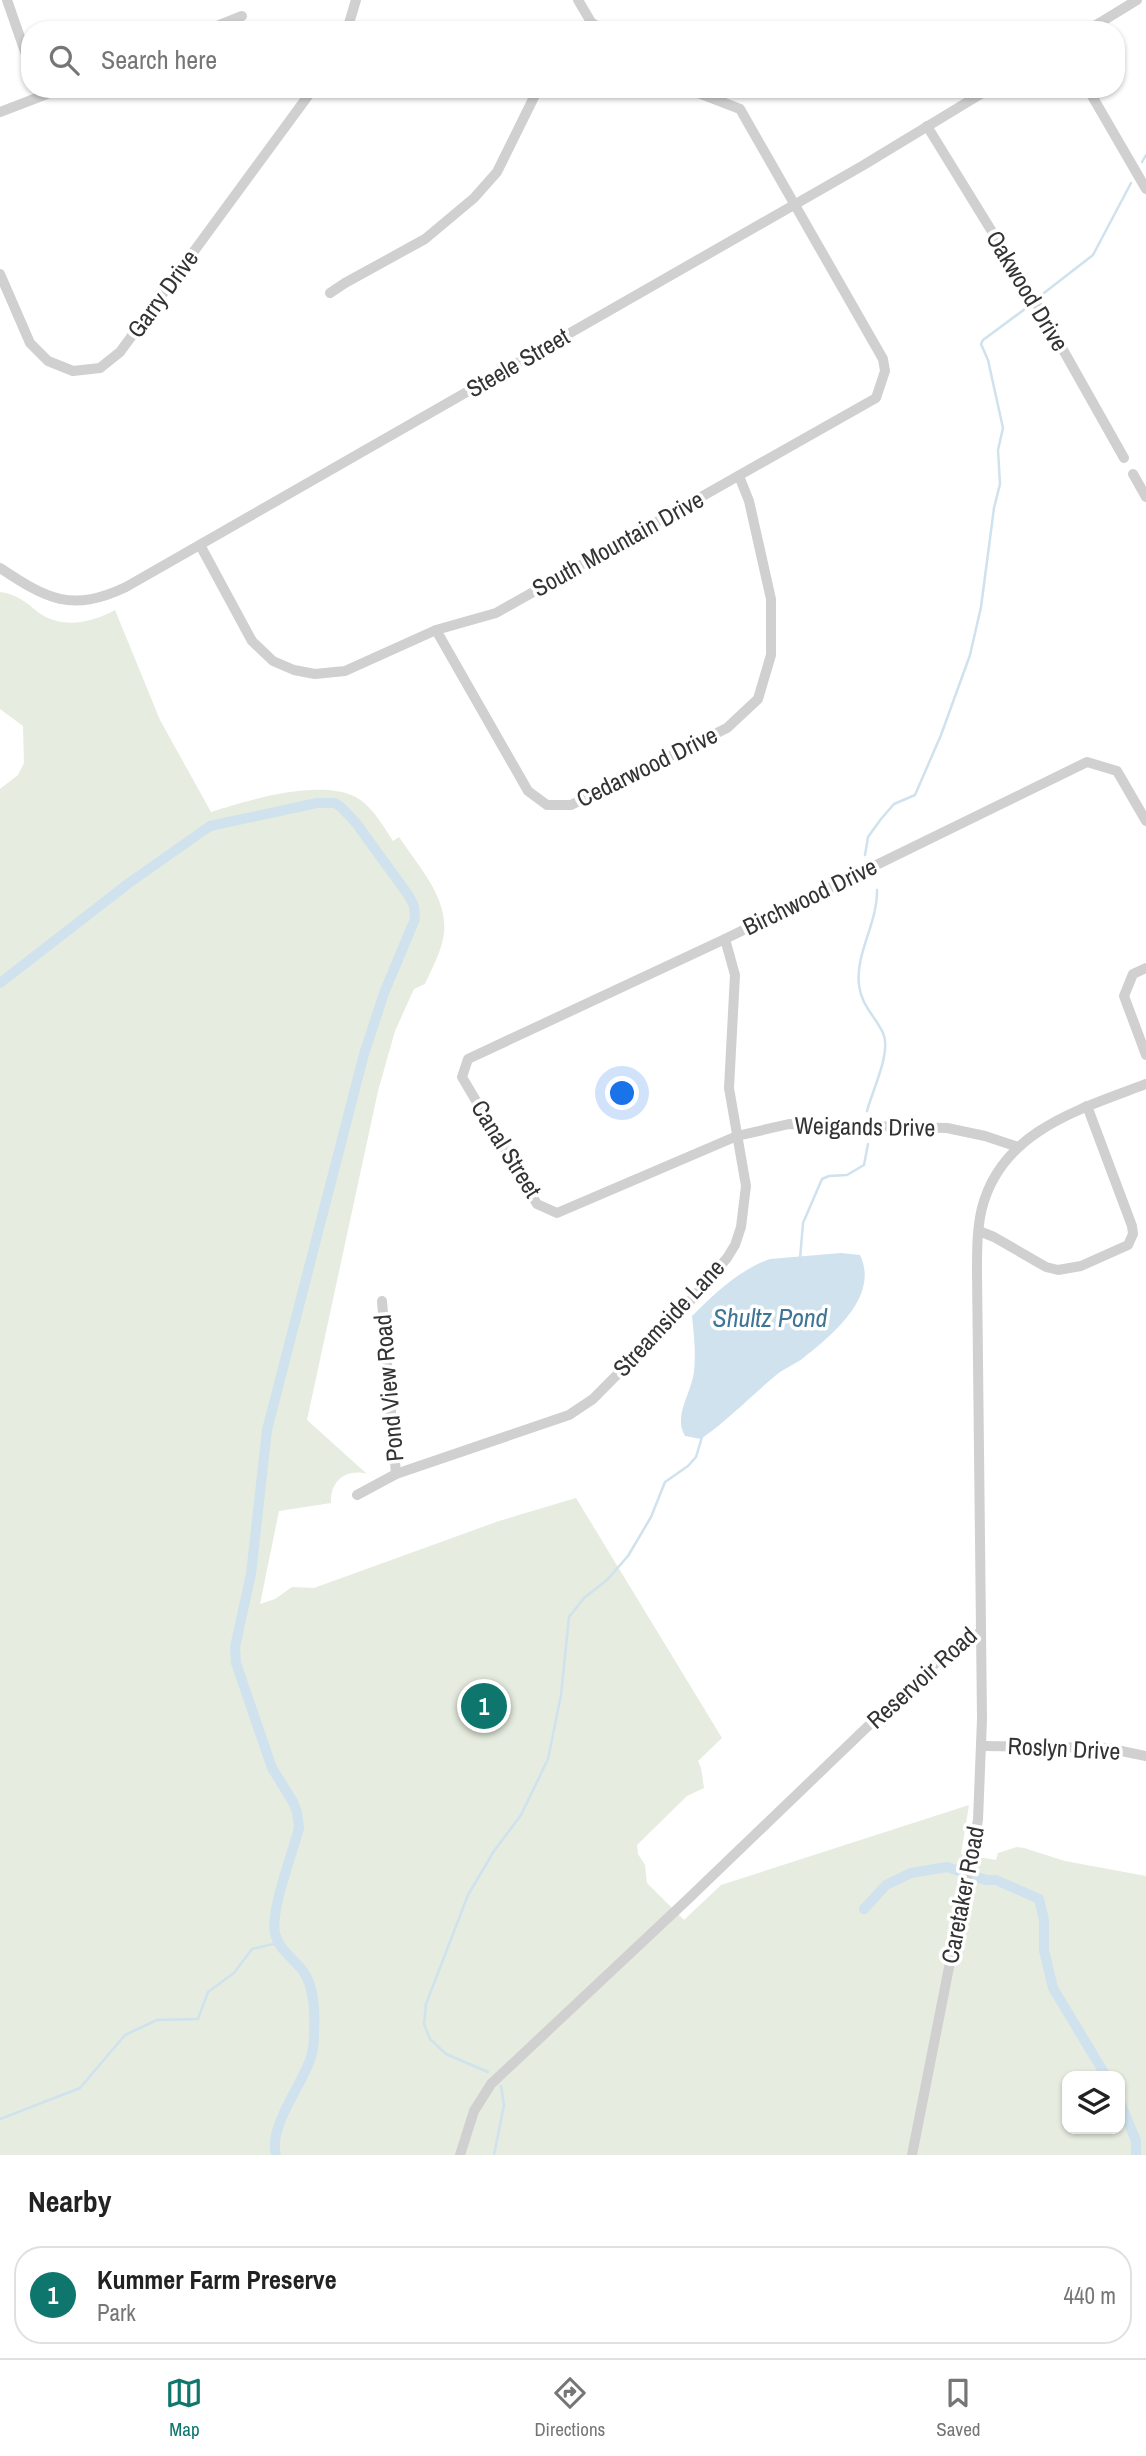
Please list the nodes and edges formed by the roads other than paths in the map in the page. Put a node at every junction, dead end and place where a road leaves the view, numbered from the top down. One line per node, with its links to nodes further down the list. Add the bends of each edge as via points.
1 (7, 0): 10 (street)
2 (356, 0): 7 (street)
3 (578, 0): 8 (street)
4 (1137, 0): 9 (street)
5 (242, 16): 6 (street)
6 (230, 21)
7 (350, 21)
8 (586, 21)
9 (1103, 21)
10 (21, 40)
11 (29, 98): 17 (street)
12 (306, 98): 21 (street, Garry Drive, via 120,352 100,368 73,371 48,361 30,343)
13 (534, 98): 22 (street, via 497,172 474,198 425,239)
14 (713, 98): 20 (street, South Mountain Drive, via 740,108)
15 (974, 98): 18 (street, Steele Street)
16 (1093, 98): 19 (street)
17 (0, 112)
18 (927, 126): 20 (street, Steele Street); 23 (street, Oakwood Drive, via 1044,316)
19 (1146, 189)
20 (794, 205): 25 (street, South Mountain Drive, via 883,359 883,383 876,398); 27 (street, Steele Street)
21 (0, 274)
22 (330, 293)
23 (1124, 458)
24 (1133, 474): 26 (street)
25 (739, 476): 29 (street, South Mountain Drive, via 496,613); 29 (street, Cedarwood Drive, via 749,500 771,599 771,655 758,699 727,728 571,805 547,804 528,791)
26 (1146, 497)
27 (200, 545): 28 (street, Steele Street, via 126,587 76,601 36,592); 29 (street, South Mountain Drive, via 252,641 273,660 294,670 315,674 345,671)
28 (0, 568)
29 (436, 630)
30 (1146, 821): 31 (street, Birchwood Drive, via 1117,771 1087,762)
31 (724, 939): 34 (street, Birchwood Drive, via 468,1059); 37 (street, Streamside Lane, via 735,975 729,1088)
32 (1146, 968): 33 (street, via 1133,974 1124,996)
33 (1146, 1055)
34 (462, 1077): 39 (street, Canal Street, via 537,1204)
35 (1146, 1084): 36 (street, Reservoir Road)
36 (1087, 1107): 38 (street, Reservoir Road, via 1050,1123); 40 (street, via 1132,1226 1128,1245 1081,1266 1058,1270)
37 (737, 1136): 38 (street, Weigands Drive, via 805,1123 930,1127 959,1130); 39 (street, Weigands Drive); 42 (street, Streamside Lane, via 746,1186 735,1245 692,1299 593,1399 569,1415)
38 (1018, 1147): 40 (street, Reservoir Road, via 986,1195)
39 (557, 1213)
40 (979, 1231): 44 (street, Reservoir Road)
41 (382, 1301): 42 (street, Pond View Road)
42 (396, 1475): 43 (street, Streamside Lane)
43 (357, 1495)
44 (981, 1632): 45 (street, Caretaker Road); 47 (street, Reservoir Road, via 915,1681 502,2072 481,2097)
45 (982, 1746): 46 (street, Roslyn Drive, via 1107,1748); 48 (street, Caretaker Road, via 978,1820)
46 (1146, 1756)
47 (460, 2155)
48 (912, 2155)

